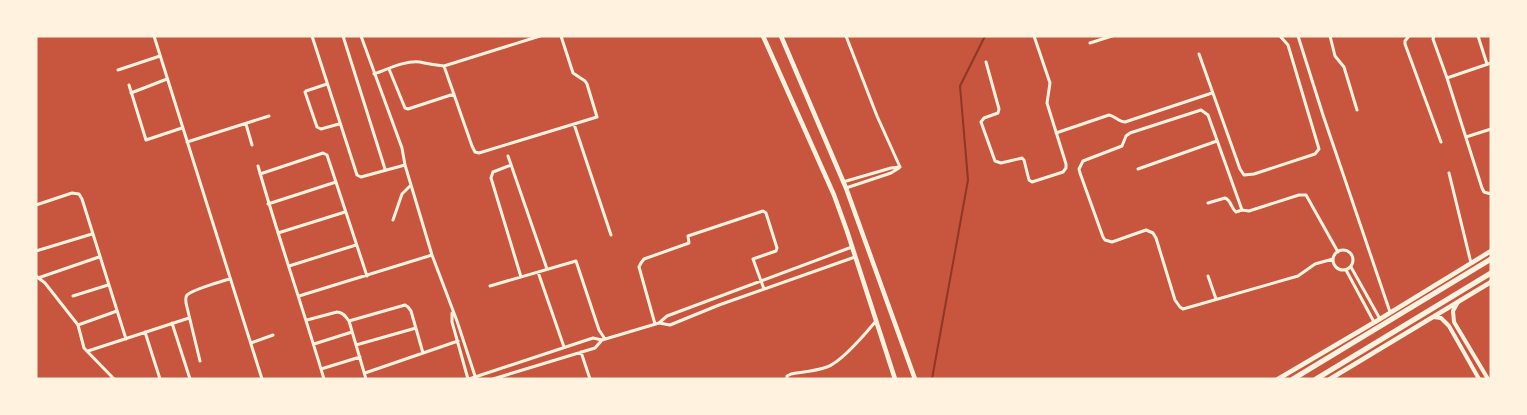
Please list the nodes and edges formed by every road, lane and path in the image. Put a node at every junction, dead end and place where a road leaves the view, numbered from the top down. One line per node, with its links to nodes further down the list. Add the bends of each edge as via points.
1 (154, 36): 20 (street)
2 (312, 36): 30 (street)
3 (343, 36): 54 (street)
4 (361, 36): 27 (street)
5 (540, 36): 23 (street)
6 (561, 36): 39 (street, via 573,73 587,84 596,117)
7 (763, 36): 72 (main road, via 834,195)
8 (782, 36): 58 (main road)
9 (846, 36): 52 (street)
10 (1034, 36): 42 (street, via 1050,85 1047,103)
11 (1112, 36): 18 (street)
12 (1280, 36): 33 (street, via 1288,44 1319,145 1317,153 1244,175)
13 (1298, 36): 106 (street)
14 (1330, 36): 35 (street, via 1335,56 1344,67)
15 (1409, 36): 46 (street, via 1405,44)
16 (1434, 36): 28 (street)
17 (1478, 36): 22 (street)
18 (1090, 43)
19 (1199, 54): 33 (street)
20 (160, 56): 26 (street); 29 (street)
21 (986, 62): 42 (street, via 1000,109 981,122 995,161 1000,163 1022,158 1032,182 1063,172 1066,164)
22 (1489, 64): 24 (street); 28 (street)
23 (444, 66): 25 (street, via 419,62); 34 (street)
24 (1491, 68)
25 (388, 69): 27 (street); 34 (street, via 405,108)
26 (118, 70)
27 (374, 74): 50 (street, via 402,148)
28 (1447, 78): 43 (street)
29 (167, 79): 32 (street); 40 (street)
30 (328, 84): 38 (street); 38 (street, via 305,92 317,127 321,129)
31 (129, 85): 32 (street)
32 (131, 93): 40 (street, via 146,140)
33 (1212, 93): 42 (street, via 1125,122 1109,115)
34 (454, 94): 39 (street, via 475,152 480,154)
35 (1357, 110)
36 (269, 116): 37 (street)
37 (246, 124): 45 (street); 47 (street)
38 (339, 124): 54 (street, via 357,175 361,177)
39 (574, 124): 70 (street)
40 (182, 128): 45 (street)
41 (1491, 129): 43 (street)
42 (1056, 133)
43 (1466, 137): 61 (street, via 1482,188)
44 (1217, 141): 53 (street); 65 (street); 102 (street, via 1208,115 1197,110 1130,132 1122,146 1083,161 1079,169 1105,240 1112,242 1150,231 1156,238 1180,307 1183,309)
45 (186, 142): 93 (street)
46 (1441, 142)
47 (252, 145)
48 (508, 156): 49 (street)
49 (511, 164): 84 (street); 92 (street, via 493,172 490,178)
50 (405, 165): 54 (street); 59 (street)
51 (258, 166): 56 (street)
52 (900, 167): 58 (street); 60 (street)
53 (1138, 168)
54 (385, 170)
55 (1449, 173): 81 (street)
56 (260, 174): 57 (street, via 323,153 327,155); 63 (street)
57 (336, 182): 63 (street); 66 (street)
58 (843, 182): 60 (main road)
59 (411, 184): 67 (street, via 402,194); 76 (street)
60 (846, 188): 150 (main road)
61 (1491, 194)
62 (1208, 203): 65 (street, via 1225,198 1236,212)
63 (268, 204): 68 (street)
64 (36, 205): 69 (street, via 72,193 79,194)
65 (1242, 210): 75 (street, via 1249,211 1306,195)
66 (345, 212): 68 (street); 71 (street)
67 (393, 220)
68 (278, 233): 82 (street)
69 (92, 234): 73 (street); 77 (street)
70 (611, 235)
71 (356, 245): 82 (street); 89 (street)
72 (852, 247): 78 (main road); 88 (street)
73 (36, 251)
74 (1491, 251): 81 (main road)
75 (1338, 252): 79 (street); 83 (street, via 1347,251 1352,255)
76 (432, 255): 89 (street); 104 (street)
77 (99, 257): 91 (street); 97 (street)
78 (855, 257): 96 (street); 112 (main road)
79 (1333, 259): 85 (street, via 1336,268); 102 (street, via 1315,264 1298,276)
80 (1491, 259): 152 (highway)
81 (1471, 263): 106 (main road)
82 (289, 266): 101 (street)
83 (1351, 267): 85 (street); 110 (street)
84 (547, 269): 86 (street); 123 (street, via 576,261)
85 (1346, 270): 115 (street)
86 (538, 272): 92 (street); 128 (street)
87 (1491, 273): 153 (highway)
88 (779, 274): 94 (street); 96 (street)
89 (366, 276): 101 (street)
90 (1208, 276): 102 (street)
91 (37, 277): 117 (street)
92 (521, 277): 98 (street)
93 (230, 279): 108 (street, via 188,294); 125 (street)
94 (761, 281): 99 (street); 114 (street, via 667,316); 116 (street, via 753,259 777,248 763,211 688,236 689,243 644,259 639,267)
95 (1491, 282): 103 (main road)
96 (782, 283): 99 (street)
97 (108, 285): 100 (street); 105 (street)
98 (490, 286)
99 (764, 289): 114 (street, via 670,325)
100 (73, 296)
101 (299, 296): 109 (street)
102 (1216, 299)
103 (1458, 302): 107 (main road); 133 (street, via 1453,312 1454,322)
104 (452, 310): 124 (street); 138 (street)
105 (117, 312): 117 (street); 122 (street)
106 (1390, 312): 110 (main road)
107 (1433, 317): 135 (street, via 1442,318 1449,326); 154 (main road)
108 (189, 318): 113 (street); 134 (street)
109 (307, 320): 111 (street, via 340,312); 126 (street)
110 (1380, 320): 115 (main road)
111 (349, 321): 118 (street, via 405,305); 120 (street)
112 (876, 321): 148 (street, via 828,367 791,374); 149 (main road)
113 (172, 323): 119 (street); 141 (street)
114 (660, 323): 116 (street)
115 (1374, 323): 151 (main road)
116 (655, 324): 123 (street)
117 (78, 325): 129 (street)
118 (416, 328): 127 (street); 131 (street)
119 (146, 332): 122 (street); 140 (street)
120 (352, 332): 126 (street); 127 (street)
121 (273, 335): 125 (street)
122 (126, 338): 129 (street)
123 (604, 340): 128 (street, via 593,338); 130 (street, via 595,348)
124 (458, 341): 131 (street); 145 (street)
125 (251, 343): 142 (street)
126 (314, 344): 136 (street)
127 (356, 345): 132 (street)
128 (564, 347): 138 (street)
129 (87, 351): 139 (street)
130 (581, 352): 146 (street); 147 (street)
131 (423, 353): 137 (street)
132 (360, 357): 136 (street); 137 (street)
133 (1477, 359): 135 (street); 156 (street)
134 (200, 361)
135 (1470, 363): 155 (street)
136 (321, 369): 143 (street)
137 (364, 372): 144 (street)
138 (476, 378): 145 (street)
139 (114, 379)
140 (160, 379)
141 (190, 379)
142 (262, 379)
143 (324, 379)
144 (366, 379)
145 (468, 379)
146 (492, 379)
147 (590, 379)
148 (787, 379)
149 (895, 379)
150 (914, 379)
151 (1278, 379)
152 (1293, 379)
153 (1316, 379)
154 (1330, 379)
155 (1479, 379)
156 (1488, 379)

